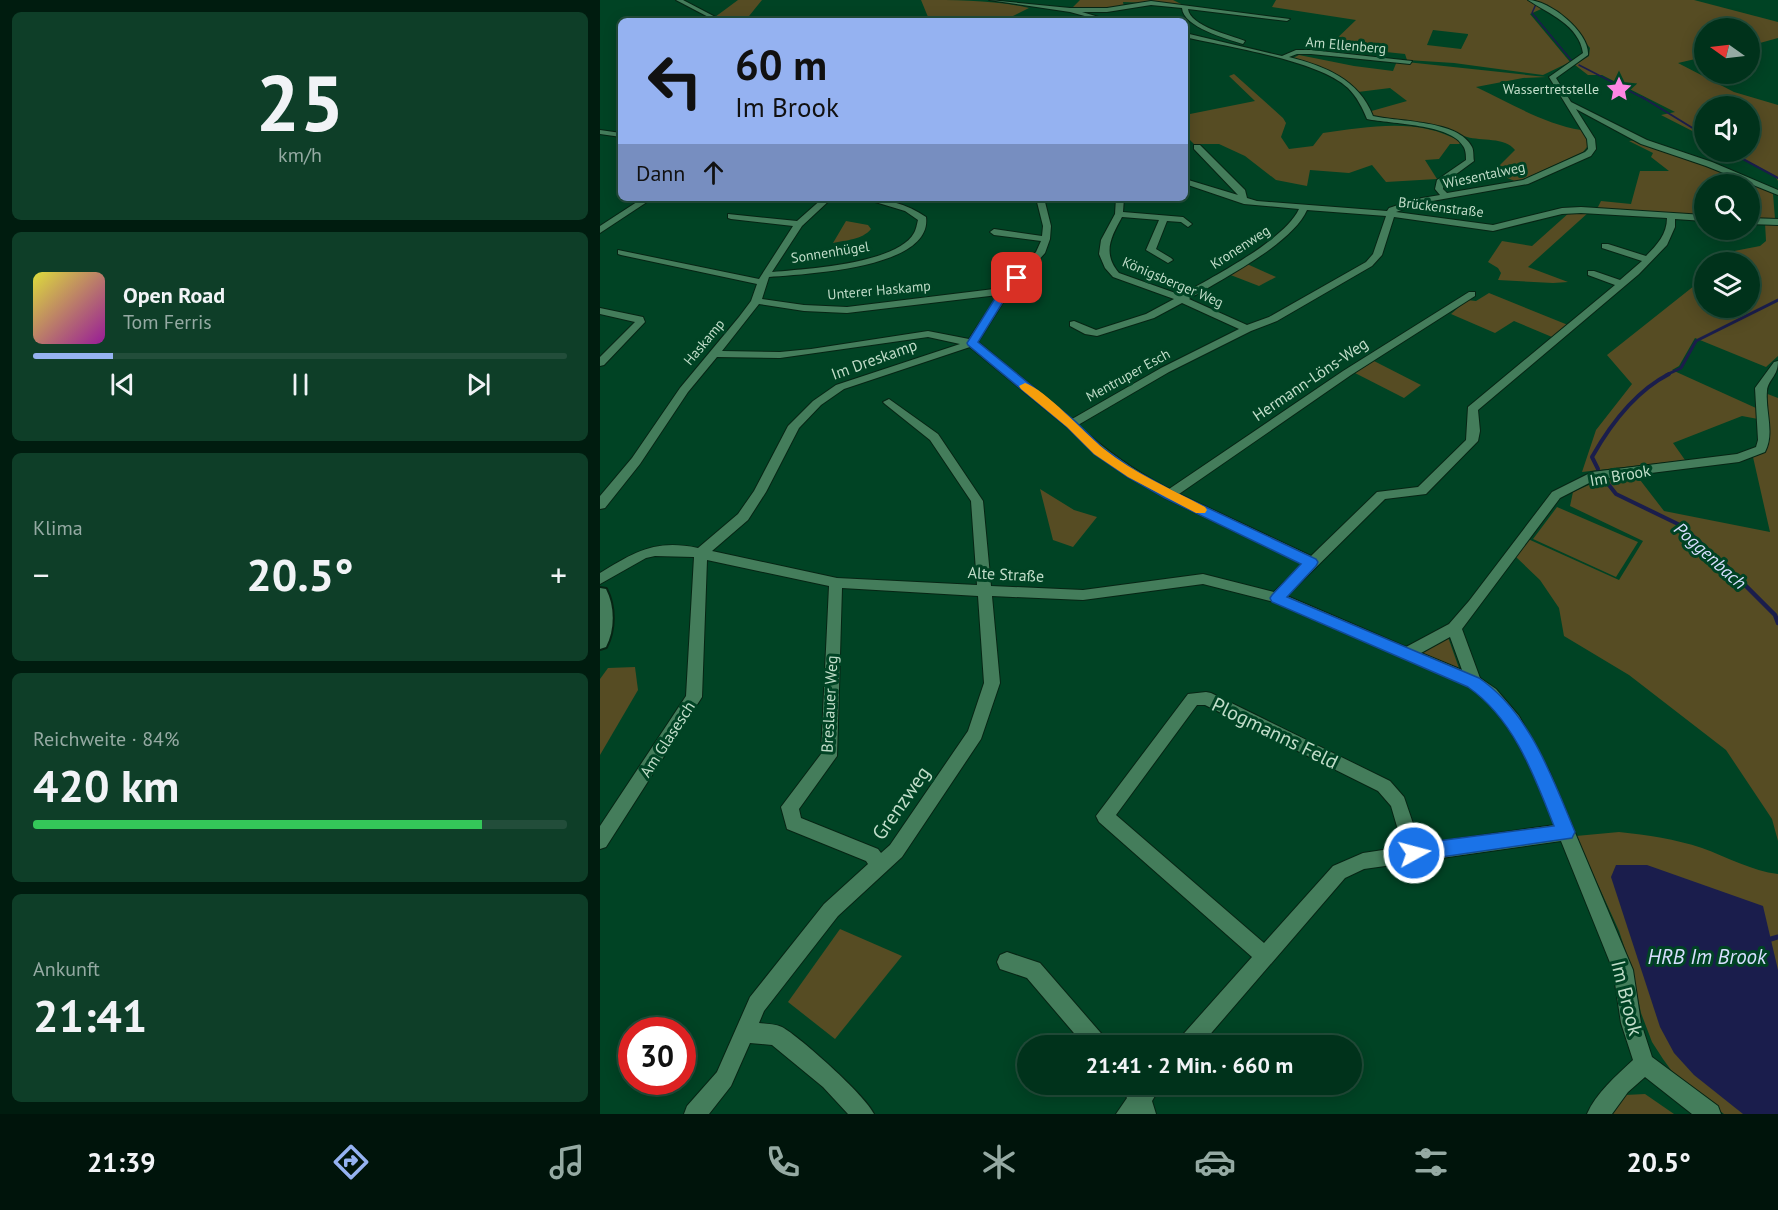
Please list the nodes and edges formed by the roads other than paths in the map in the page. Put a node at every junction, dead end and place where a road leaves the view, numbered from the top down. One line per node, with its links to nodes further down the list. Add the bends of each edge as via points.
1 (679, 0): 6 (street)
2 (992, 0): 5 (street, Am Ellenberg)
3 (1531, 0): 13 (street, Wiesentalweg, via 1545,5 1565,21 1586,49 1582,59 1552,77)
4 (1185, 6): 5 (street, Am Ellenberg, via 1151,3 1107,10); 8 (street, Am Ellenberg); 10 (street, Am Ellenberg, via 1185,13 1193,22)
5 (1070, 10): 7 (street, Am Ellenberg)
6 (714, 18)
7 (1098, 18)
8 (1287, 19)
9 (1188, 36): 10 (street, Am Ellenberg)
10 (1266, 55): 11 (street, Am Ellenberg)
11 (1282, 58): 12 (street, Am Ellenberg, via 1296,52 1311,52); 19 (street, Am Ellenberg, via 1334,74 1361,98 1370,117 1449,131 1466,141 1472,152 1470,161 1440,182 1439,189)
12 (1410, 62)
13 (1566, 102): 18 (street, via 1644,142); 19 (street, Wiesentalweg, via 1591,139 1588,154 1525,182)
14 (600, 132): 15 (street)
15 (618, 135)
16 (1197, 147): 25 (street, via 1242,192)
17 (1188, 182): 25 (street, Brückenstraße)
18 (1778, 193)
19 (1446, 197): 28 (street, Wiesentalweg, via 1407,204)
20 (644, 201): 37 (street)
21 (825, 201): 35 (street, Haskamp)
22 (877, 201): 45 (street, Sonnenhügel, via 908,209 924,219 924,230 915,241 893,254 853,265)
23 (1041, 201): 39 (street)
24 (1120, 201): 27 (street, Königsberger Weg)
25 (1244, 201): 26 (street, Brückenstraße)
26 (1304, 208): 28 (street, Brückenstraße); 49 (street, Kronenweg, via 1286,232)
27 (1119, 214): 32 (street); 49 (street, Königsberger Weg, via 1106,240 1104,254 1110,268 1116,275)
28 (1389, 214): 30 (street, Brückenstraße, via 1493,228 1562,211); 53 (street, Mentruper Esch, via 1375,260 1273,319)
29 (731, 216): 35 (street)
30 (1671, 216): 31 (street, Brückenstraße); 43 (street, via 1671,227 1662,246)
31 (1694, 217)
32 (1164, 218): 36 (street); 42 (street, Königsberger Weg, via 1151,250)
33 (1760, 221): 34 (street)
34 (1778, 222)
35 (799, 224): 45 (street, Haskamp)
36 (1188, 224)
37 (600, 230)
38 (994, 232): 39 (street)
39 (1046, 239): 47 (street, via 1040,253)
40 (1605, 246): 43 (street)
41 (621, 252): 45 (street)
42 (1168, 260)
43 (1648, 260): 46 (street)
44 (1591, 273): 46 (street)
45 (764, 278): 50 (street, Haskamp)
46 (1621, 284): 63 (street, via 1473,409 1472,441 1422,491 1381,495)
47 (1005, 291): 50 (street, Unterer Haskamp, via 846,310); 54 (street)
48 (1472, 294): 60 (street, Hermann-Löns-Weg, via 1347,373)
49 (1182, 299): 52 (street, Kronenweg, via 1106,332 1089,333); 53 (street, Königsberger Weg)
50 (756, 301): 55 (street, Haskamp)
51 (600, 311): 56 (street, via 640,322)
52 (1074, 324)
53 (1247, 329): 59 (street, Mentruper Esch)
54 (972, 343): 55 (street, via 928,334 780,355); 59 (street); 62 (street, Im Dreskamp, via 840,387 817,403 794,426 743,516)
55 (712, 354): 61 (street, Haskamp, via 636,462)
56 (600, 363)
57 (1778, 364): 69 (street, Im Brook, via 1761,388 1761,449 1739,458 1592,477 1556,495)
58 (889, 402): 66 (street, Grenzweg, via 934,437 977,501)
59 (1071, 424): 60 (street, via 1099,451)
60 (1169, 495): 63 (street)
61 (600, 505)
62 (701, 553): 64 (street, Alte Straße, via 642,554); 65 (street, Alte Straße); 74 (street, Am Glasesch, via 694,697)
63 (1311, 562): 68 (street)
64 (600, 579)
65 (837, 583): 66 (street, Alte Straße); 76 (street, Breslauer Weg, via 829,756 790,807 793,823 872,855)
66 (985, 591): 68 (street, Alte Straße, via 1083,596 1203,579); 76 (street, Grenzweg, via 992,683 975,734 896,851)
67 (600, 594): 70 (street, via 604,618)
68 (1277, 598): 71 (street, Alte Straße)
69 (1454, 628): 71 (street, Im Brook); 72 (street, Im Brook)
70 (600, 642)
71 (1407, 653): 72 (street, Im Brook)
72 (1474, 682): 73 (street, Im Brook, via 1491,694 1513,721 1541,771)
73 (1566, 832): 75 (street); 82 (street, Im Brook, via 1623,970 1631,1023)
74 (600, 841)
75 (1414, 853): 77 (street, via 1362,861 1339,872); 77 (street, Plogmanns Feld, via 1398,802 1384,786 1206,698 1193,699 1105,816)
76 (881, 865): 79 (street, Grenzweg, via 831,910 757,1004)
77 (1264, 955): 81 (street)
78 (1007, 962): 80 (street, via 1033,970)
79 (743, 1032): 83 (street, Grenzweg, via 724,1079); 84 (street, via 776,1035)
80 (1089, 1035)
81 (1195, 1035)
82 (1644, 1064): 85 (street, via 1621,1084); 86 (street)
83 (695, 1114)
84 (863, 1114)
85 (1598, 1114)
86 (1710, 1114)

